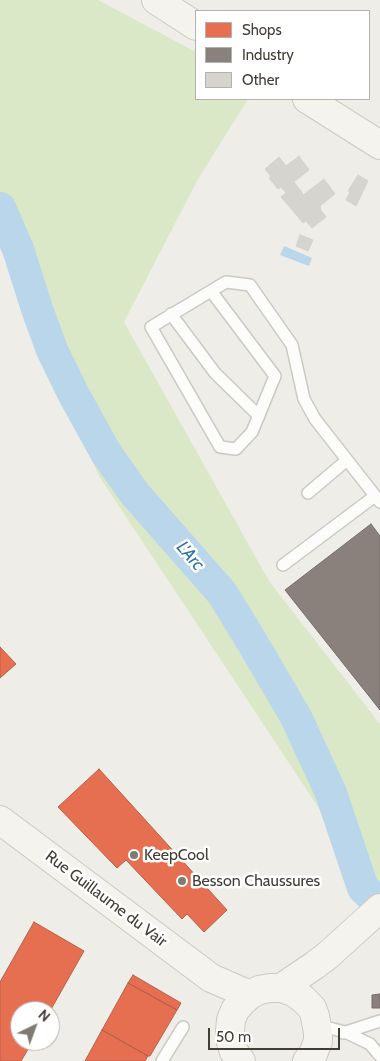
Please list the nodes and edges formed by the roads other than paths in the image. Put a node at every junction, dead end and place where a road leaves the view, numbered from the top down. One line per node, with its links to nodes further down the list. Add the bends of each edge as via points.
1 (156, 0): 2 (main road)
2 (195, 25)
3 (309, 100): 4 (main road)
4 (380, 145)
5 (211, 290): 6 (lane); 7 (lane, via 275,376); 8 (lane, via 226,282 250,286 292,345 304,399 315,420)
6 (172, 314): 7 (lane, via 215,373); 7 (lane, via 151,326 220,447 236,449 252,432)
7 (259, 416)
8 (347, 460): 9 (lane); 10 (lane)
9 (308, 493)
10 (378, 499): 11 (lane)
11 (283, 565)
12 (0, 820): 15 (main road, Rue Guillaume du Vair)
13 (380, 908): 14 (main road)
14 (330, 953): 16 (main road); 22 (main road, via 314,986)
15 (211, 978): 17 (main road, Rue Guillaume du Vair); 18 (main road, Rue Guillaume du Vair)
16 (281, 988): 17 (main road, via 259,990); 22 (main road, via 303,999)
17 (250, 995): 18 (main road, via 238,1006)
18 (231, 1020): 25 (main road, via 231,1042)
19 (380, 1021): 21 (lane)
20 (183, 1027): 24 (lane)
21 (345, 1032): 22 (lane); 22 (lane); 23 (lane, via 370,1044)
22 (314, 1034)
23 (380, 1056)
24 (162, 1061)
25 (241, 1061)

